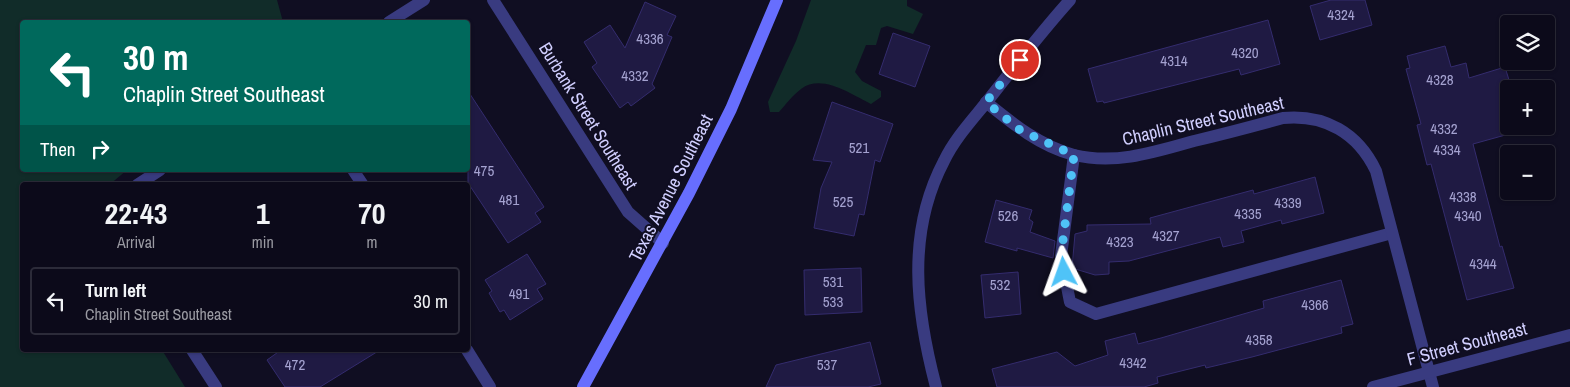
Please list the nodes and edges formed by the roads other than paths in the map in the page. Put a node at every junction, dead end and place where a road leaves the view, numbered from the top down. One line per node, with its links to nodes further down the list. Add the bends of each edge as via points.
1 (424, 0): 5 (street)
2 (493, 0): 11 (street, Burbank Street Southeast, via 628,212)
3 (777, 0): 11 (main road, Texas Avenue Southeast, via 731,109)
4 (1070, 0): 6 (street)
5 (392, 20)
6 (986, 102): 7 (street, Chaplin Street Southeast, via 1020,130); 19 (street, via 944,161 927,202 920,236 917,287 920,318)
7 (1074, 155): 10 (street, Chaplin Street Southeast, via 1103,158 1139,156 1283,118 1318,119 1348,134 1368,155 1376,171); 10 (street, via 1061,256 1070,302 1096,314)
8 (157, 172): 9 (street)
9 (142, 182)
10 (1392, 234): 15 (street, Chaplin Street Southeast)
11 (663, 243): 18 (main road, Texas Avenue Southeast)
12 (1570, 335): 15 (street, F Street Southeast)
13 (193, 352): 16 (street)
14 (468, 352): 17 (street)
15 (1429, 372): 20 (street, F Street Southeast); 21 (street, Chaplin Street Southeast)
16 (216, 387)
17 (490, 387)
18 (583, 387)
19 (936, 387)
20 (1373, 387)
21 (1433, 387)

